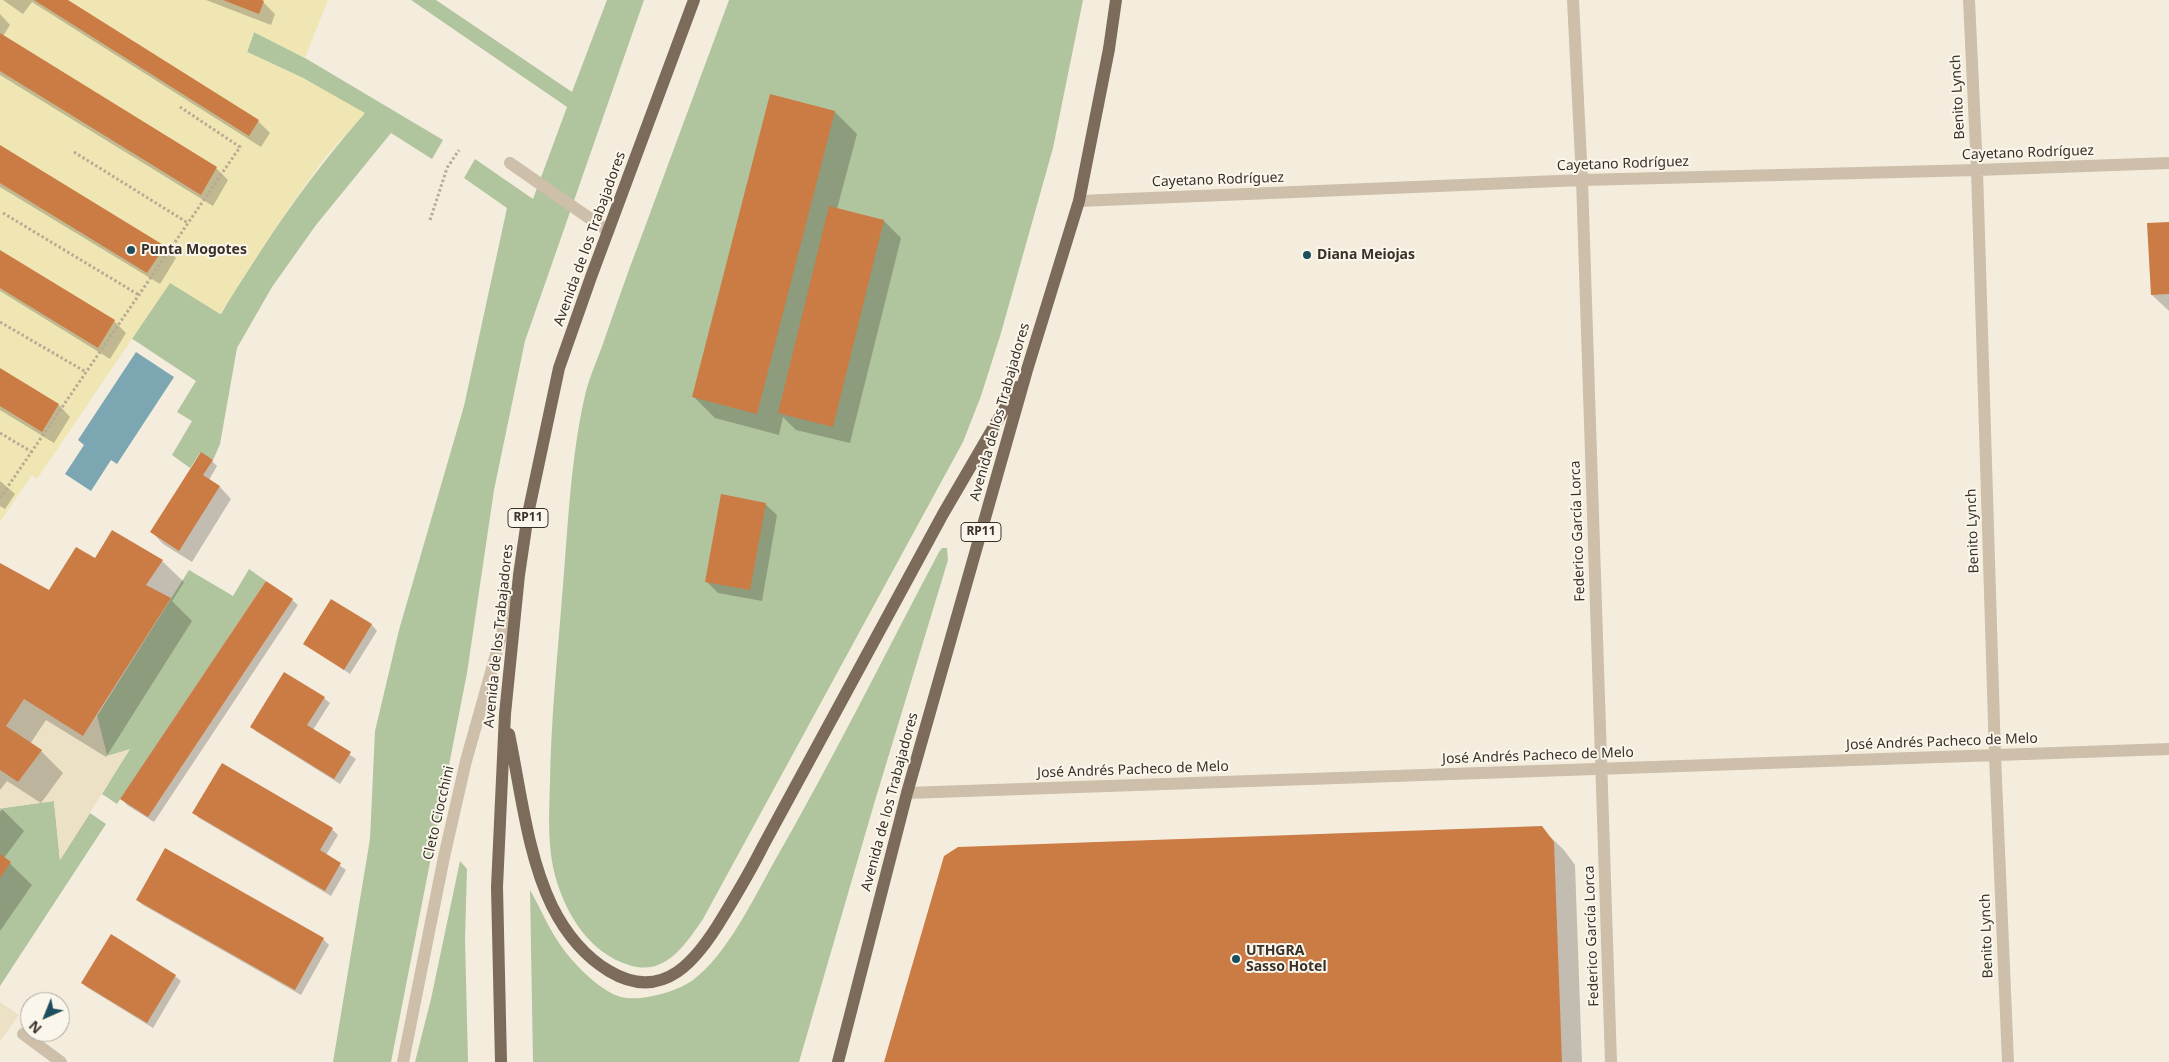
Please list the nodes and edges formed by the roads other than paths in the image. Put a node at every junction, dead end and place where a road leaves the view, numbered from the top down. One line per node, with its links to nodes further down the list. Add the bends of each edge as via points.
1 (694, 0): 12 (main road, Avenida de los Trabajadores / RP11)
2 (1108, 0): 6 (main road)
3 (1116, 0): 6 (main road, Avenida de los Trabajadores / RP11)
4 (1573, 0): 10 (street, Federico García Lorca)
5 (1969, 0): 9 (street, Benito Lynch)
6 (1109, 49): 11 (main road, Avenida de los Trabajadores / RP11)
7 (510, 163): 12 (street)
8 (2169, 163): 9 (street, Cayetano Rodríguez)
9 (1977, 170): 10 (street, Cayetano Rodríguez); 17 (street, Benito Lynch)
10 (1582, 180): 11 (street, Cayetano Rodríguez); 18 (street, Federico García Lorca)
11 (1079, 201): 13 (main road, Avenida de los Trabajadores / RP11)
12 (608, 232): 14 (main road, Avenida de los Trabajadores / RP11, via 559,368 540,452)
13 (1027, 370): 15 (main road, via 939,522 747,878 710,940 678,974 657,981 636,982 618,976 599,965 563,927 542,880 534,852); 19 (main road, Avenida de los Trabajadores / RP11)
14 (519, 575): 15 (main road, Avenida de los Trabajadores / RP11); 22 (street, Cleto Ciocchini, via 466,761)
15 (505, 714): 23 (main road, Avenida de los Trabajadores / RP11, via 497,887)
16 (2169, 749): 17 (street, José Andrés Pacheco de Melo)
17 (1995, 755): 18 (street, José Andrés Pacheco de Melo); 26 (street, Benito Lynch)
18 (1601, 769): 19 (street, José Andrés Pacheco de Melo); 25 (street, Federico García Lorca)
19 (907, 793): 24 (main road, Avenida de los Trabajadores / RP11)
20 (34, 1042): 21 (street)
21 (61, 1062)
22 (403, 1062)
23 (501, 1062)
24 (838, 1062)
25 (1611, 1062)
26 (2008, 1062)

